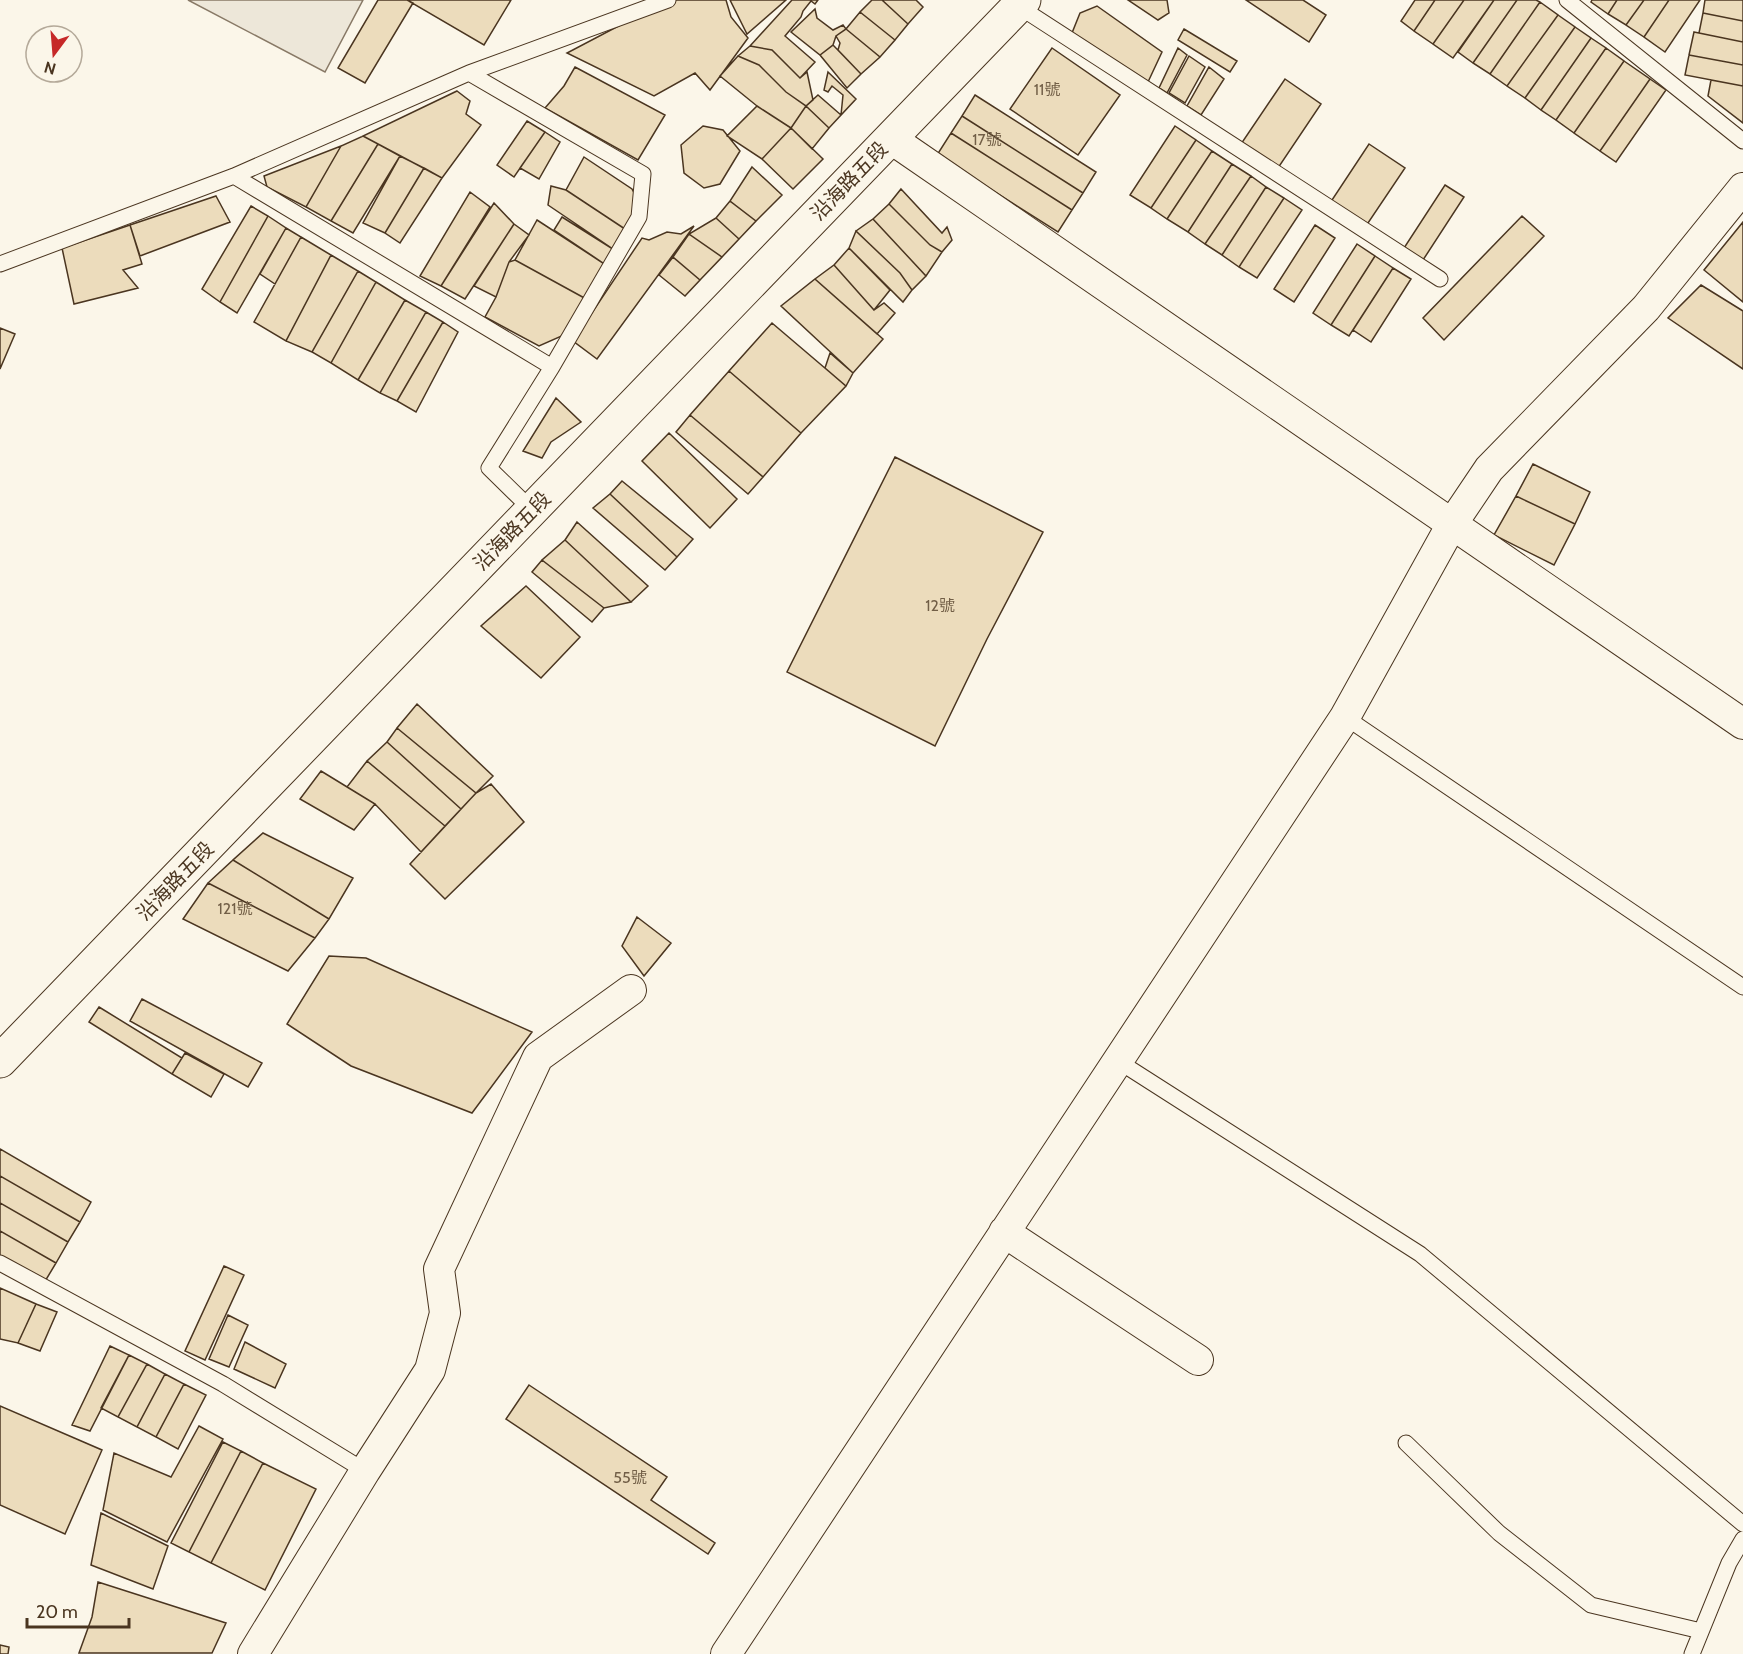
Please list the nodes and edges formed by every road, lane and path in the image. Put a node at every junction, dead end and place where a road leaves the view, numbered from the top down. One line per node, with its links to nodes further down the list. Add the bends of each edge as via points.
1 (668, 0): 4 (lane)
2 (1567, 0): 6 (lane)
3 (1021, 3): 5 (street, 沿海路五段); 10 (lane)
4 (469, 73): 7 (lane); 11 (lane, via 643,174 639,217)
5 (890, 138): 12 (street, 沿海路五段); 13 (street)
6 (1743, 141)
7 (234, 176): 9 (lane); 11 (lane)
8 (1743, 188): 13 (street, via 1646,308 1489,469)
9 (0, 264)
10 (1440, 279)
11 (552, 367): 12 (lane, via 489,468)
12 (532, 510): 19 (street, 沿海路五段)
13 (1452, 524): 14 (street); 15 (street)
14 (1345, 717): 16 (lane); 18 (street)
15 (1743, 724)
16 (1743, 987)
17 (631, 990): 24 (street, via 538,1057 439,1269 445,1313 430,1370)
18 (1118, 1061): 20 (street); 25 (lane, via 1420,1254)
19 (0, 1062)
20 (1005, 1232): 22 (street); 29 (street)
21 (0, 1263): 24 (lane, via 223,1384)
22 (1198, 1360)
23 (1406, 1443): 27 (lane, via 1499,1533 1591,1605)
24 (365, 1471): 28 (street)
25 (1743, 1524)
26 (1743, 1539): 27 (lane)
27 (1701, 1631): 30 (lane)
28 (253, 1654)
29 (726, 1654)
30 (1692, 1654)

